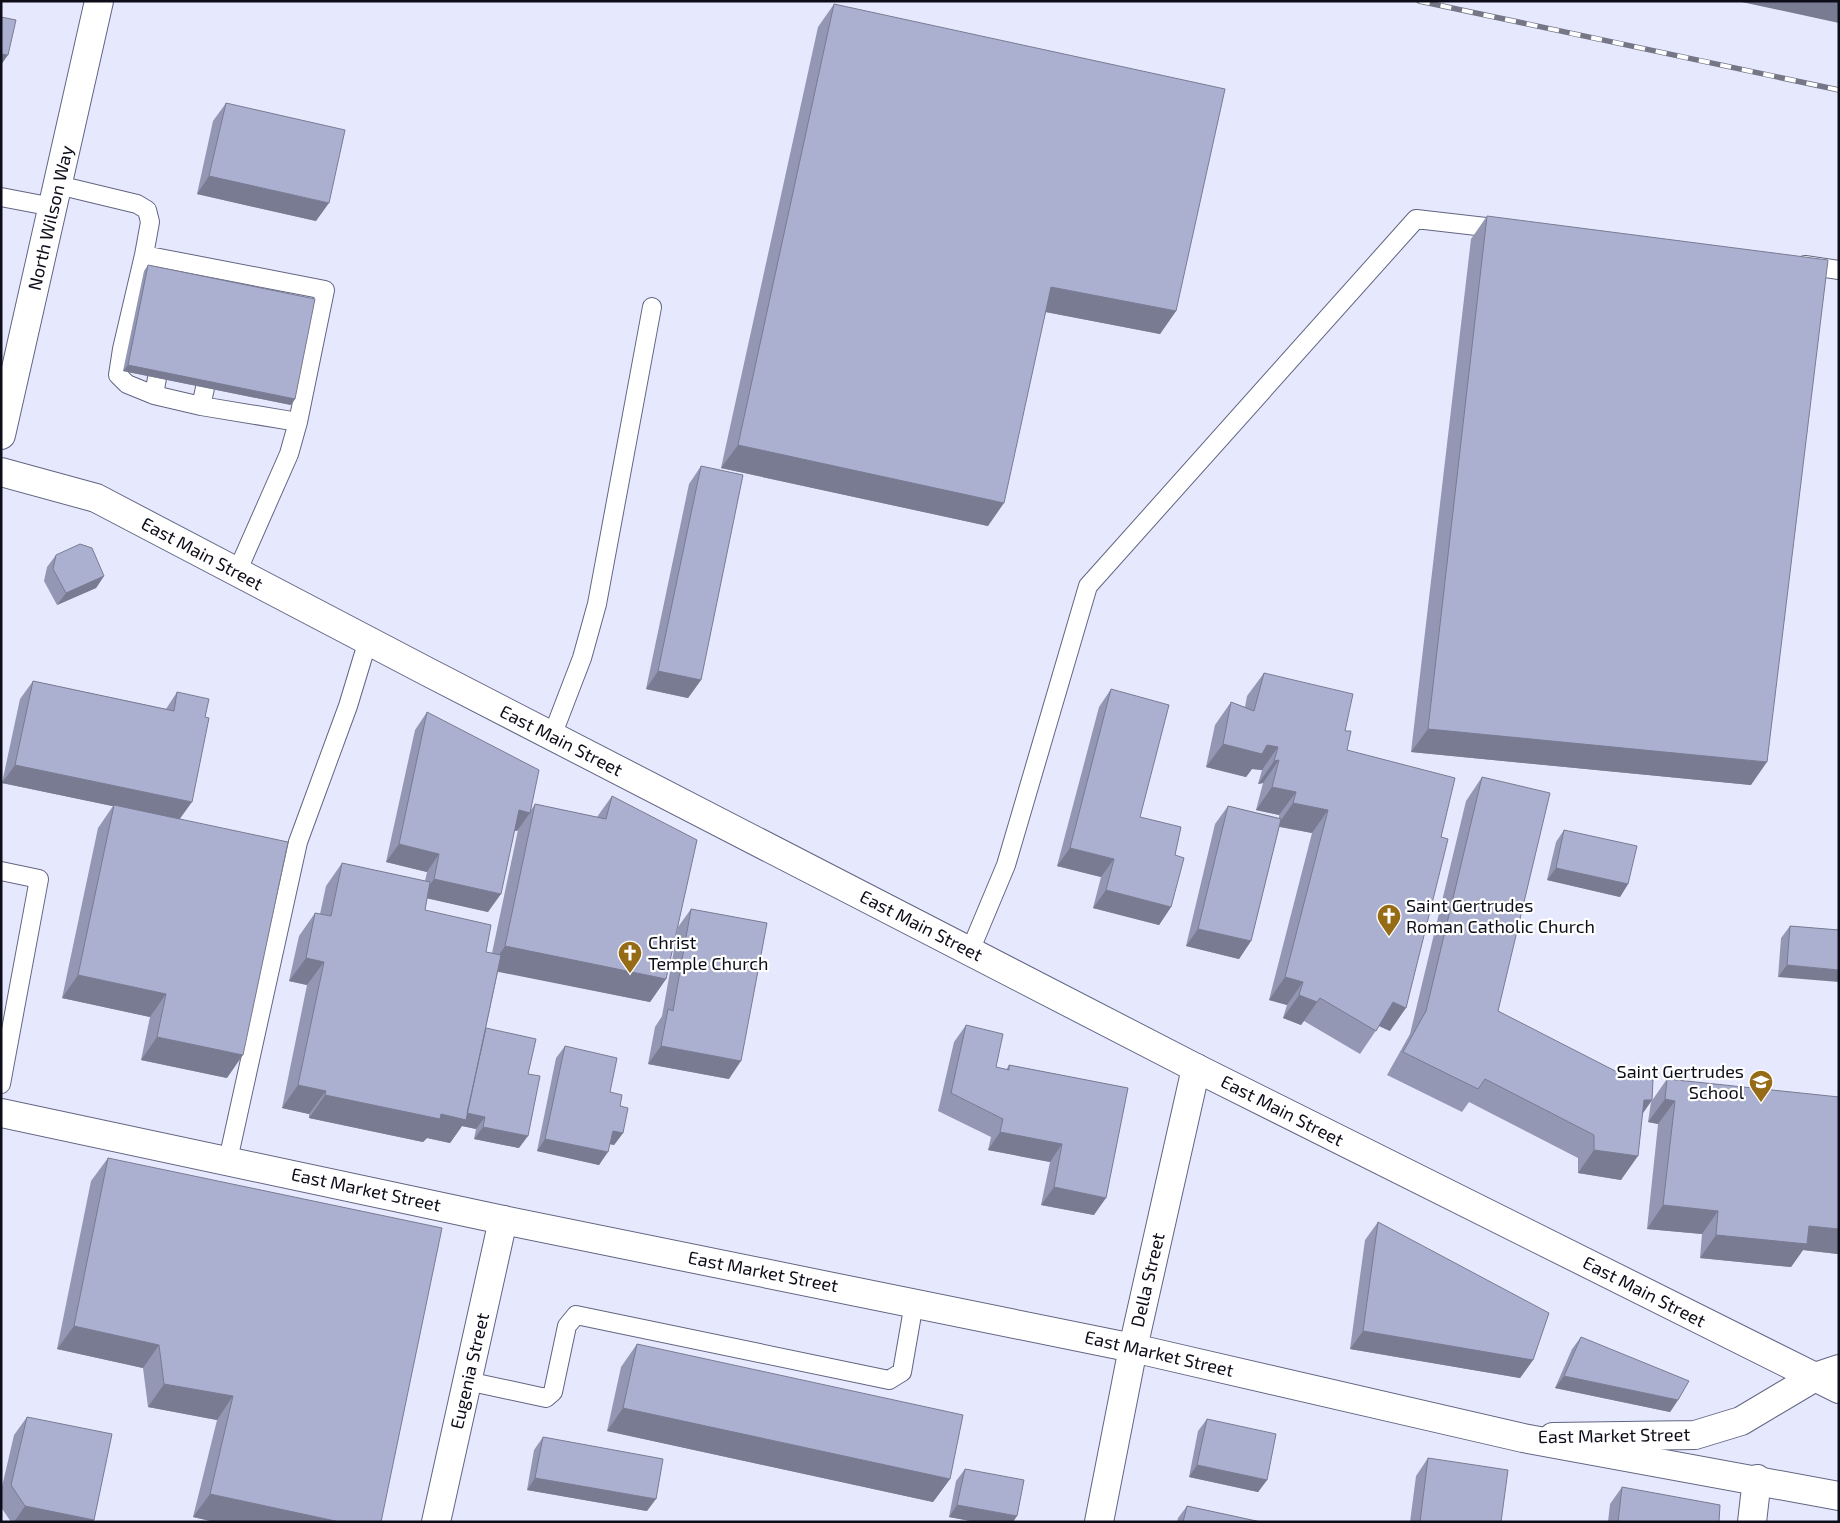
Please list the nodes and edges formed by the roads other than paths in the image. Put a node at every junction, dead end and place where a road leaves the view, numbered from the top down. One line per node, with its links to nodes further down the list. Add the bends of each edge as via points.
1 (99, 1): 2 (main road, North Wilson Way)
2 (56, 196): 3 (lane); 5 (lane, via 137,204 146,210 150,222); 14 (main road, North Wilson Way)
3 (1, 197)
4 (1514, 231): 20 (lane, via 1416,219 1088,586 1006,865)
5 (144, 255): 11 (lane, via 118,375 127,384); 13 (lane, via 178,270 275,289 325,290)
6 (1790, 264): 7 (lane)
7 (1839, 270)
8 (652, 307): 18 (lane, via 597,604 582,658)
9 (157, 378): 11 (lane)
10 (205, 388): 12 (lane)
11 (154, 395): 12 (lane)
12 (202, 406): 13 (lane, via 253,406)
13 (298, 422): 16 (lane, via 288,454)
14 (1, 435)
15 (1, 472): 16 (main road, East Main Street, via 96,498)
16 (237, 572): 17 (main road, East Main Street)
17 (368, 640): 18 (main road, East Main Street); 24 (lane, via 348,706 298,842)
18 (552, 736): 20 (main road, East Main Street)
19 (1, 871): 22 (lane, via 38,878)
20 (970, 951): 21 (main road, East Main Street)
21 (1196, 1068): 27 (main road, Della Street); 28 (main road, East Main Street)
22 (1, 1084)
23 (1, 1113): 24 (main road, East Market Street)
24 (228, 1160): 25 (main road, East Market Street)
25 (503, 1220): 26 (main road, East Market Street); 29 (main road, Eugenia Street)
26 (914, 1303): 27 (main road, East Market Street); 29 (lane, via 902,1372 889,1380 576,1315 567,1326 553,1392 546,1398)
27 (1133, 1348): 30 (main road, East Market Street); 34 (main road, Della Street)
28 (1831, 1379): 30 (main road, East Market Street, via 1741,1421 1695,1435)
29 (467, 1381): 33 (main road, Eugenia Street)
30 (1523, 1438): 31 (main road, East Market Street)
31 (1757, 1480): 32 (main road, East Market Street); 35 (main road)
32 (1839, 1496)
33 (436, 1522)
34 (1099, 1522)
35 (1752, 1522)

